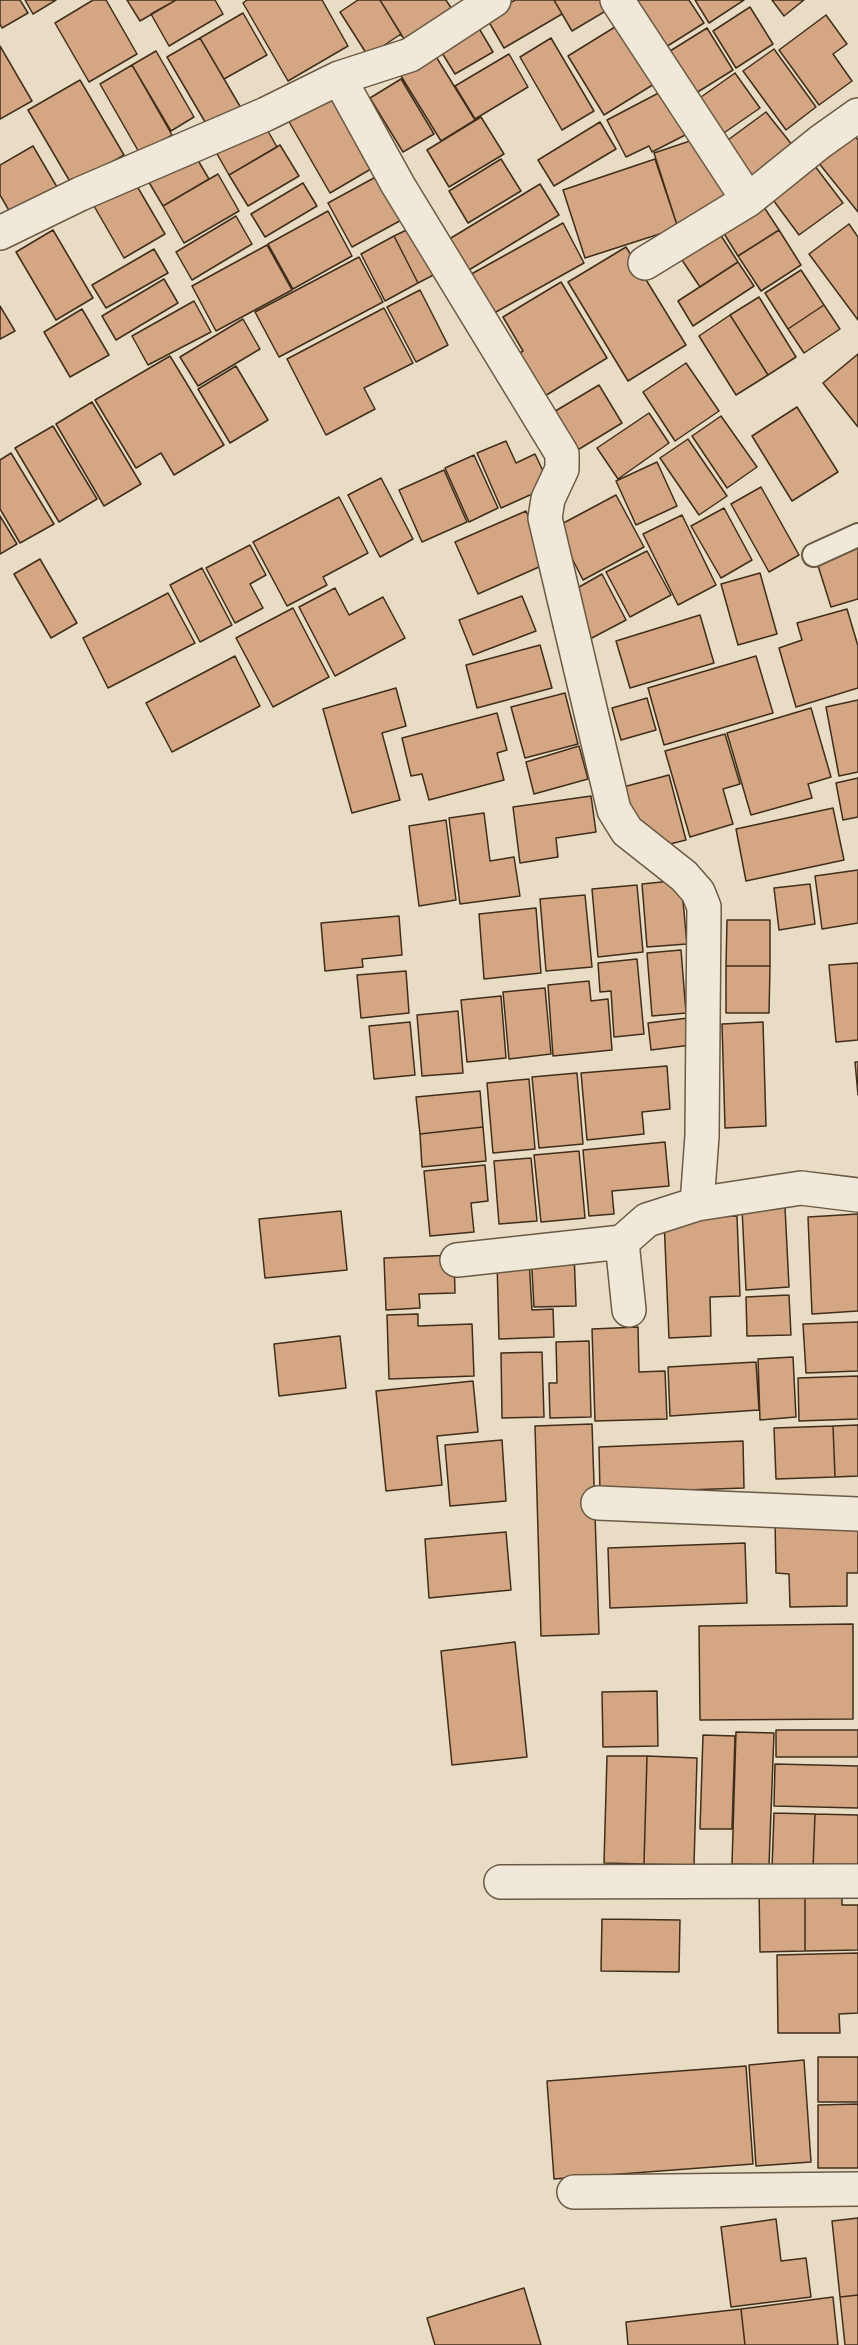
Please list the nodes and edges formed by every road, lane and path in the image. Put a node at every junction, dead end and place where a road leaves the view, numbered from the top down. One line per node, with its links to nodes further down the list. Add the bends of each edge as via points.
1 (494, 0): 3 (street, via 410,55)
2 (617, 0): 5 (street)
3 (339, 78): 6 (street); 11 (street, via 398,185 562,454 562,468 548,499 545,518 614,810 627,831 684,876 698,892 704,907 702,1136)
4 (858, 115): 5 (street)
5 (748, 200): 7 (street)
6 (0, 233)
7 (645, 262)
8 (858, 535): 9 (lane)
9 (814, 555)
10 (858, 1195): 11 (street, via 801,1188)
11 (697, 1204): 12 (street, via 647,1220)
12 (622, 1242): 13 (street); 14 (street)
13 (458, 1260)
14 (629, 1310)
15 (598, 1503): 16 (street)
16 (858, 1514)
17 (858, 1881): 18 (street)
18 (501, 1882)
19 (858, 2189): 20 (street)
20 (574, 2192)

